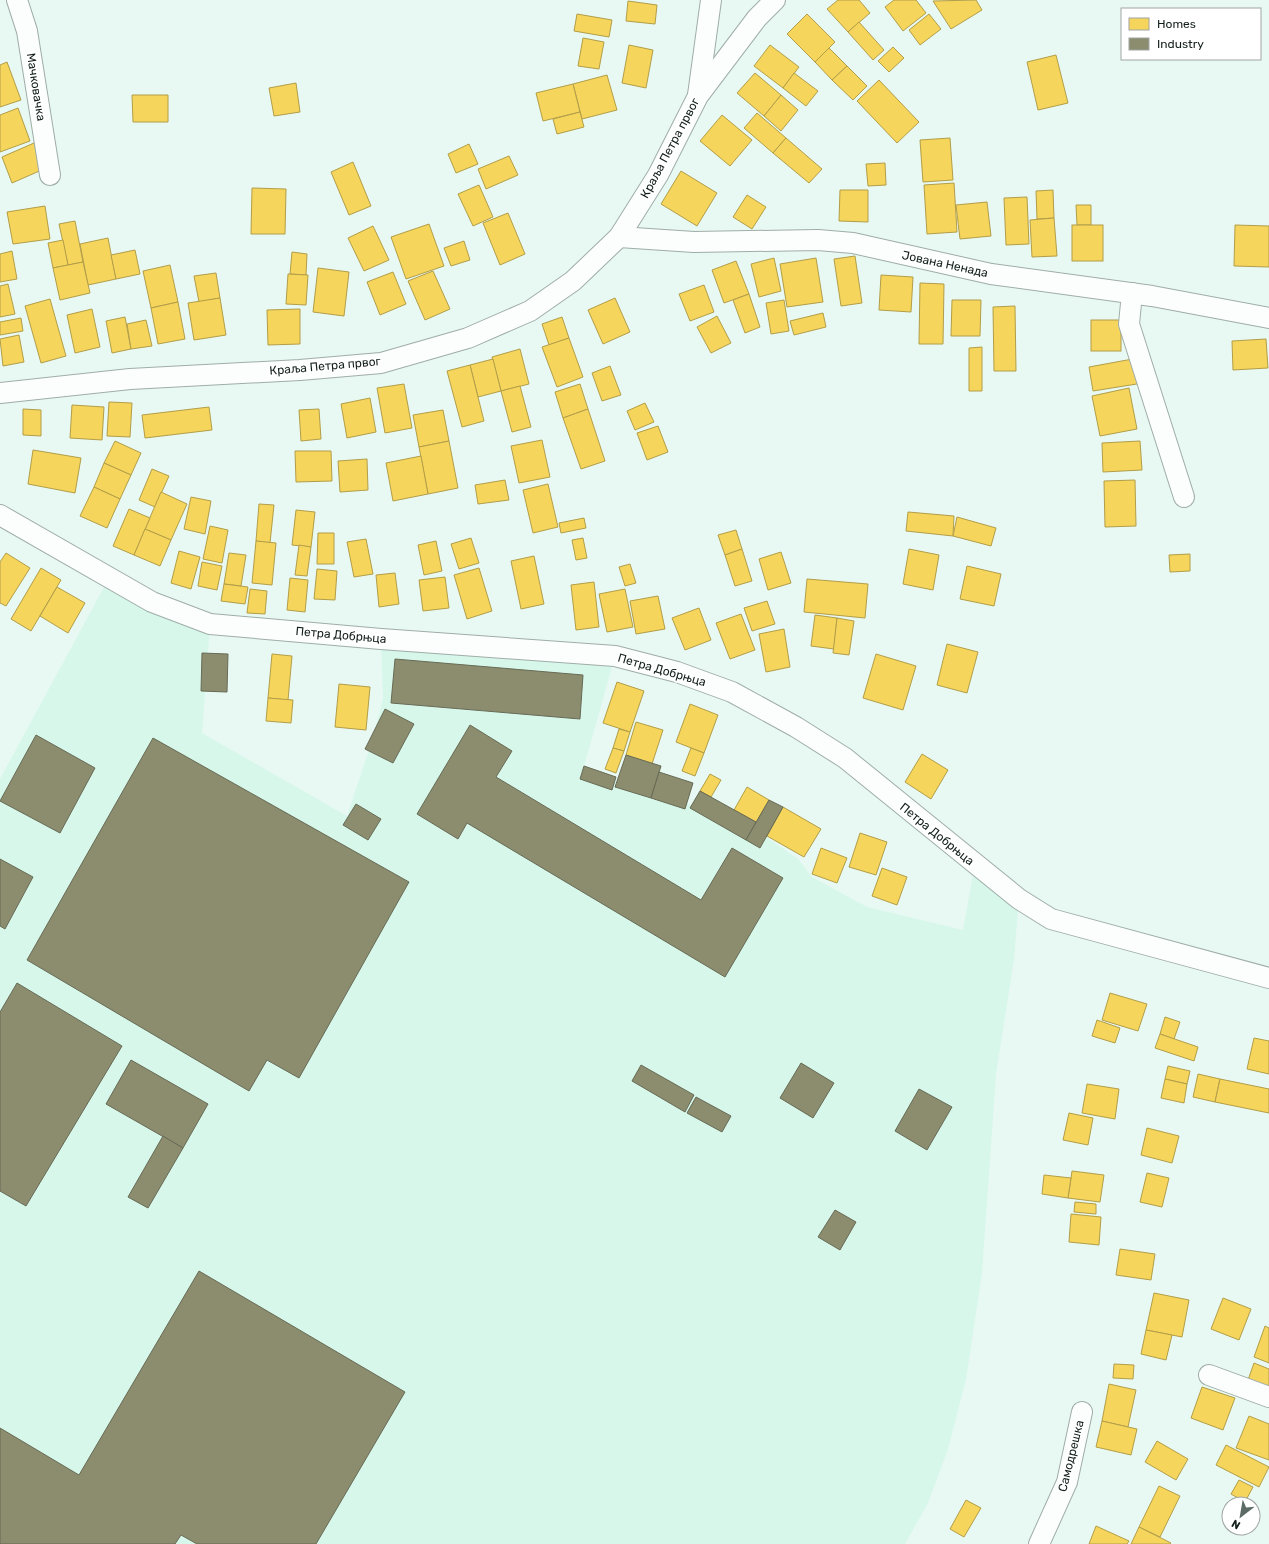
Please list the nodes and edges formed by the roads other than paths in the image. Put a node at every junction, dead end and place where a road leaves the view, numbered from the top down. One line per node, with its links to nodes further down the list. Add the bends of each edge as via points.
1 (17, 0): 5 (street, Мачковачка, via 27,31)
2 (711, 0): 4 (street)
3 (775, 0): 4 (street, Краља Петра првог, via 757,18)
4 (698, 96): 6 (street, Краља Петра првог, via 658,175)
5 (50, 175)
6 (619, 237): 7 (street, Јована Ненада, via 694,242 818,240 853,243 991,274); 9 (street, Краља Петра првог, via 573,281 530,311 468,338 381,362 300,370 130,379)
7 (1132, 293): 8 (street, Јована Ненада); 10 (street, via 1129,324)
8 (1269, 318)
9 (0, 393)
10 (1184, 497)
11 (0, 515): 12 (street, Петра Добрњца, via 152,602 210,624 615,656 677,672 732,692 796,727 845,758 1019,899 1051,919)
12 (1269, 978)
13 (1209, 1375): 14 (street)
14 (1269, 1398)
15 (1082, 1412): 16 (street, Самодрешка, via 1067,1482)
16 (1039, 1544)

